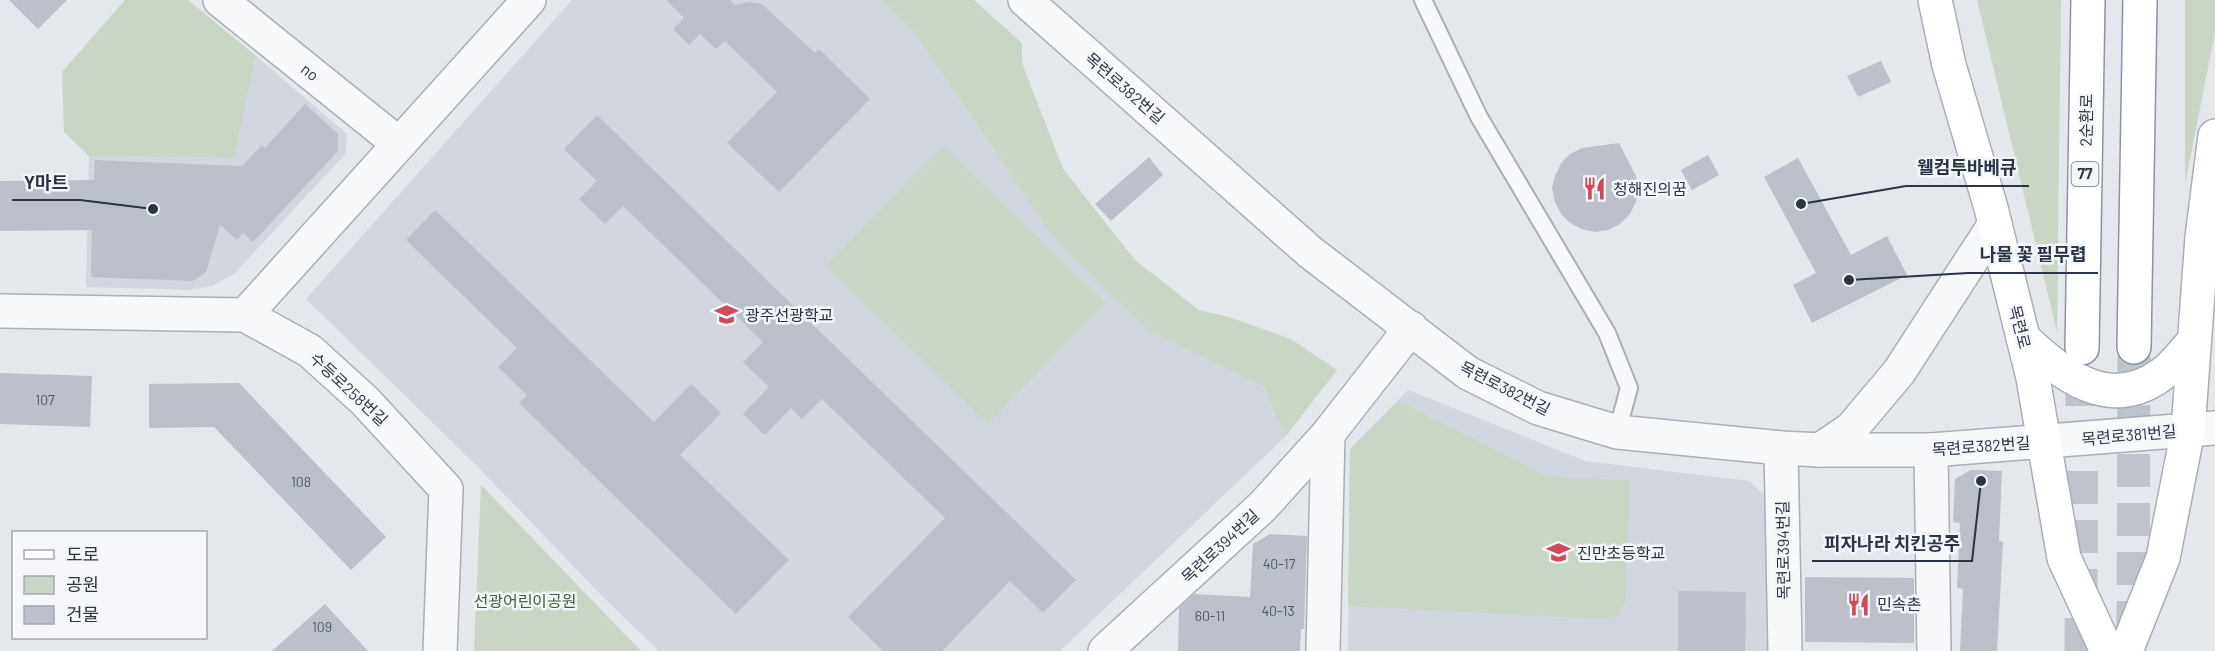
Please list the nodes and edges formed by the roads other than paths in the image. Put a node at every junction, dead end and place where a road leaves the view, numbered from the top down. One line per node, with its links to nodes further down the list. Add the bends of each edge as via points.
1 (220, 0): 9 (street, no)
2 (529, 0): 9 (street)
3 (1423, 0): 19 (lane, via 1479,117 1607,333 1629,388)
4 (1935, 0): 10 (main road, 목련로, via 1949,65)
5 (2088, 0): 17 (main road, 2순환로 / 77)
6 (2140, 0): 16 (main road)
7 (1028, 2): 13 (street, 목련로382번길, via 1310,252)
8 (2215, 136): 15 (main road)
9 (399, 144): 12 (street)
10 (1995, 224): 14 (main road, 목련로); 23 (street, via 1899,372 1851,429)
11 (0, 311): 12 (street, 수등로258번길)
12 (245, 315): 25 (street, 수등로258번길, via 310,351 365,401 446,489)
13 (1411, 328): 19 (street, 목련로382번길, via 1468,373 1538,408); 20 (street, 목련로394번길)
14 (2023, 338): 15 (main road, via 2051,365 2090,387 2111,391 2136,387 2160,375); 21 (main road, 목련로)
15 (2193, 342): 18 (main road)
16 (2134, 347)
17 (2082, 348)
18 (2201, 429): 21 (street, 목련로381번길); 31 (main road, via 2163,558)
19 (1617, 432): 22 (street, 목련로382번길)
20 (1328, 434): 26 (street, 목련로394번길, via 1263,506); 27 (street)
21 (2043, 442): 24 (street, 목련로382번길); 30 (main road, 목련로, via 2064,558)
22 (1781, 448): 23 (street, 목련로382번길); 28 (street, 목련로394번길)
23 (1820, 450): 24 (street, 목련로382번길)
24 (1931, 450): 29 (street)
25 (440, 651)
26 (1106, 651)
27 (1323, 651)
28 (1785, 651)
29 (1934, 651)
30 (2107, 651)
31 (2126, 651)

